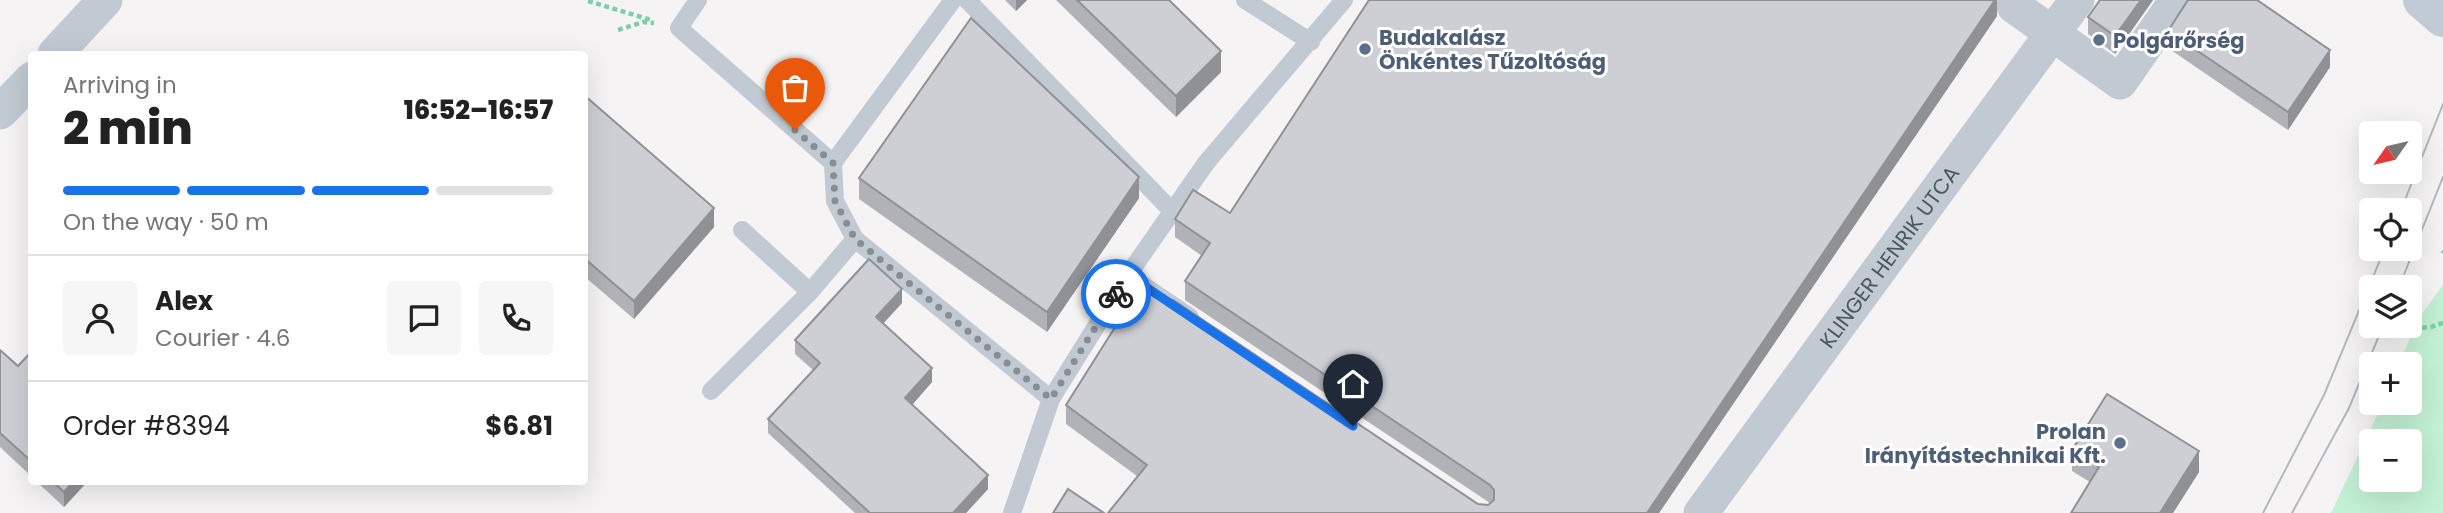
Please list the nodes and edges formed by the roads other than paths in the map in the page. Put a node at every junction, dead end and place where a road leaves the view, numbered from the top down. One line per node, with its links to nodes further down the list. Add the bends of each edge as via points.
1 (105, 0): 14 (street)
2 (698, 0): 17 (lane, via 679,28)
3 (953, 0): 17 (lane)
4 (967, 0): 18 (lane)
5 (1245, 0): 13 (lane)
6 (1344, 0): 13 (lane)
7 (2077, 0): 12 (street, KLINGER HENRIK UTCA)
8 (2177, 0): 12 (street, via 2120,82)
9 (2422, 0): 11 (main road)
10 (2014, 6): 12 (street)
11 (2443, 18)
12 (2052, 34): 27 (street, KLINGER HENRIK UTCA)
13 (1311, 42): 18 (lane, via 1206,163)
14 (58, 51)
15 (28, 83): 16 (street)
16 (0, 113)
17 (833, 163): 20 (lane, via 835,201)
18 (1172, 211): 21 (lane)
19 (742, 230): 22 (lane)
20 (855, 239): 22 (lane); 25 (lane)
21 (1128, 275): 23 (lane); 25 (lane)
22 (810, 292): 24 (lane)
23 (1201, 325)
24 (711, 391)
25 (1051, 399): 26 (lane)
26 (1012, 513)
27 (1701, 513)

